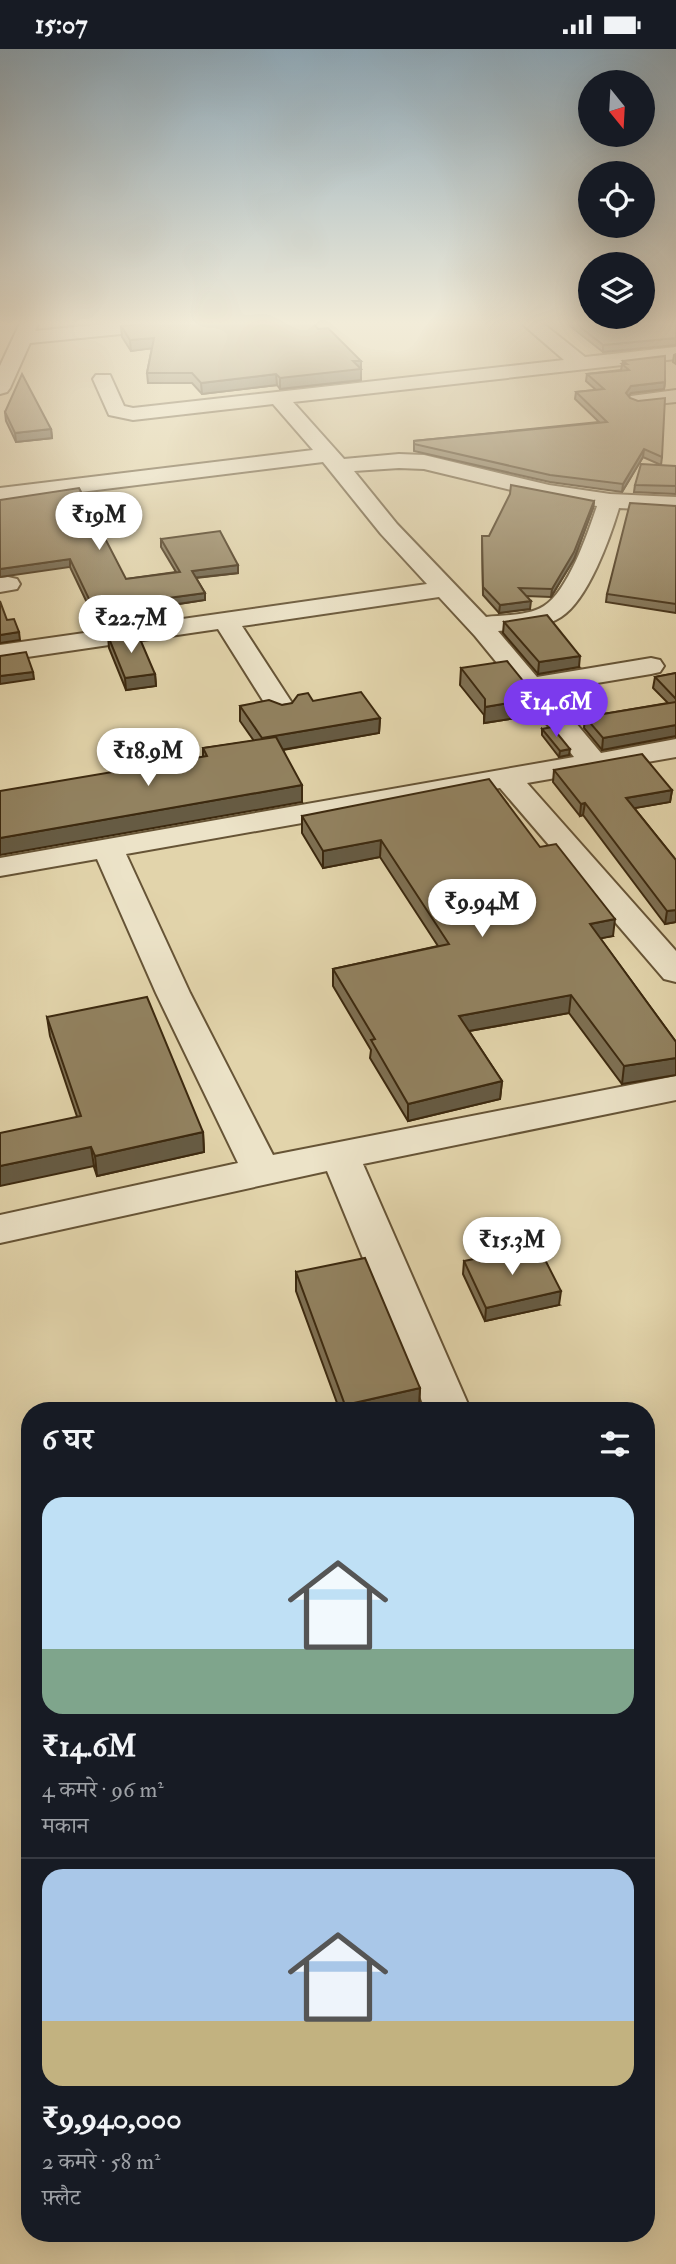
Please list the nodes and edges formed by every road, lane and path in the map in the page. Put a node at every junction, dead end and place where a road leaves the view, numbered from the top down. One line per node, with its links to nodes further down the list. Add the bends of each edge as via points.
1 (302, 424): 2 (street)
2 (334, 460): 3 (street); 4 (street, via 424,462 549,492); 6 (street)
3 (0, 495)
4 (610, 501): 5 (street); 8 (street, via 604,523 555,611)
5 (676, 504)
6 (444, 589): 7 (street); 8 (street)
7 (226, 621): 9 (street); 12 (street)
8 (479, 626): 11 (street)
9 (0, 653)
10 (651, 666): 11 (street)
11 (531, 686): 14 (street)
12 (282, 709)
13 (676, 748): 14 (street)
14 (594, 763): 15 (street)
15 (507, 778): 16 (street); 18 (street)
16 (108, 848): 17 (street); 21 (street)
17 (0, 867)
18 (676, 972)
19 (676, 1088): 20 (street)
20 (340, 1156): 21 (street); 23 (street)
21 (261, 1171): 22 (street)
22 (0, 1229)
23 (445, 1402)

